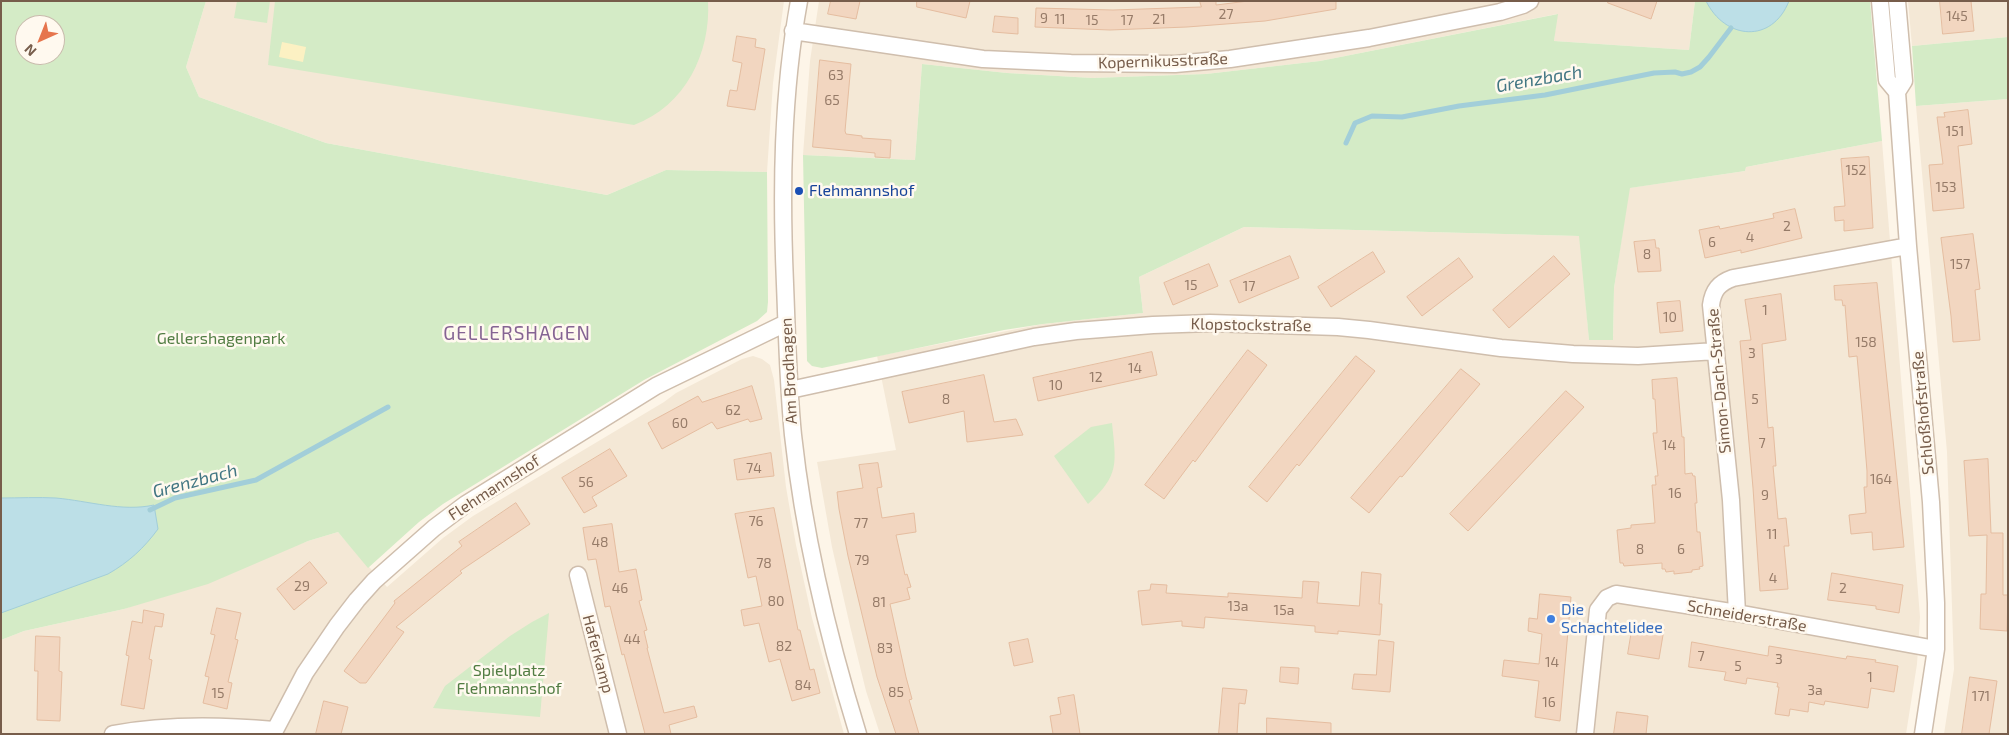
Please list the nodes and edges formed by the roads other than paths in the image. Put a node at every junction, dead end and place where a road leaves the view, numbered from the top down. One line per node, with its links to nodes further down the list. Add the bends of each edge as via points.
1 (799, 1): 5 (street, Am Brodhagen)
2 (1530, 1): 5 (street, Kopernikusstraße, via 1500,12 1369,38 1175,64 1071,64 983,58)
3 (1880, 1): 6 (street, Schloßhofstraße, via 1887,80)
4 (1896, 1): 6 (street, Schloßhofstraße, via 1904,81)
5 (794, 31): 8 (street, Am Brodhagen, via 783,181)
6 (1897, 92): 7 (street, Schloßhofstraße)
7 (1908, 246): 9 (street, Simon-Dach-Straße, via 1723,281 1712,295 1711,305); 13 (street, Schloßhofstraße, via 1931,502)
8 (786, 323): 10 (street, Am Brodhagen); 14 (street, Flehmannshof, via 656,386 528,464 434,528 357,600 305,673)
9 (1716, 352): 10 (street, Klopstockstraße, via 1638,356 1573,354 1338,327 1153,325 1034,338); 12 (street, Simon-Dach-Straße)
10 (790, 390): 17 (street, Am Brodhagen, via 793,435 809,540)
11 (578, 575): 16 (street, Haferkamp)
12 (1737, 613): 13 (street, Schneiderstraße); 18 (street, Schneiderstraße, via 1616,594 1607,598 1598,610)
13 (1936, 649): 19 (street, Schloßhofstraße)
14 (274, 732): 15 (street, via 208,726)
15 (113, 734)
16 (618, 734)
17 (858, 734)
18 (1585, 734)
19 (1923, 734)

